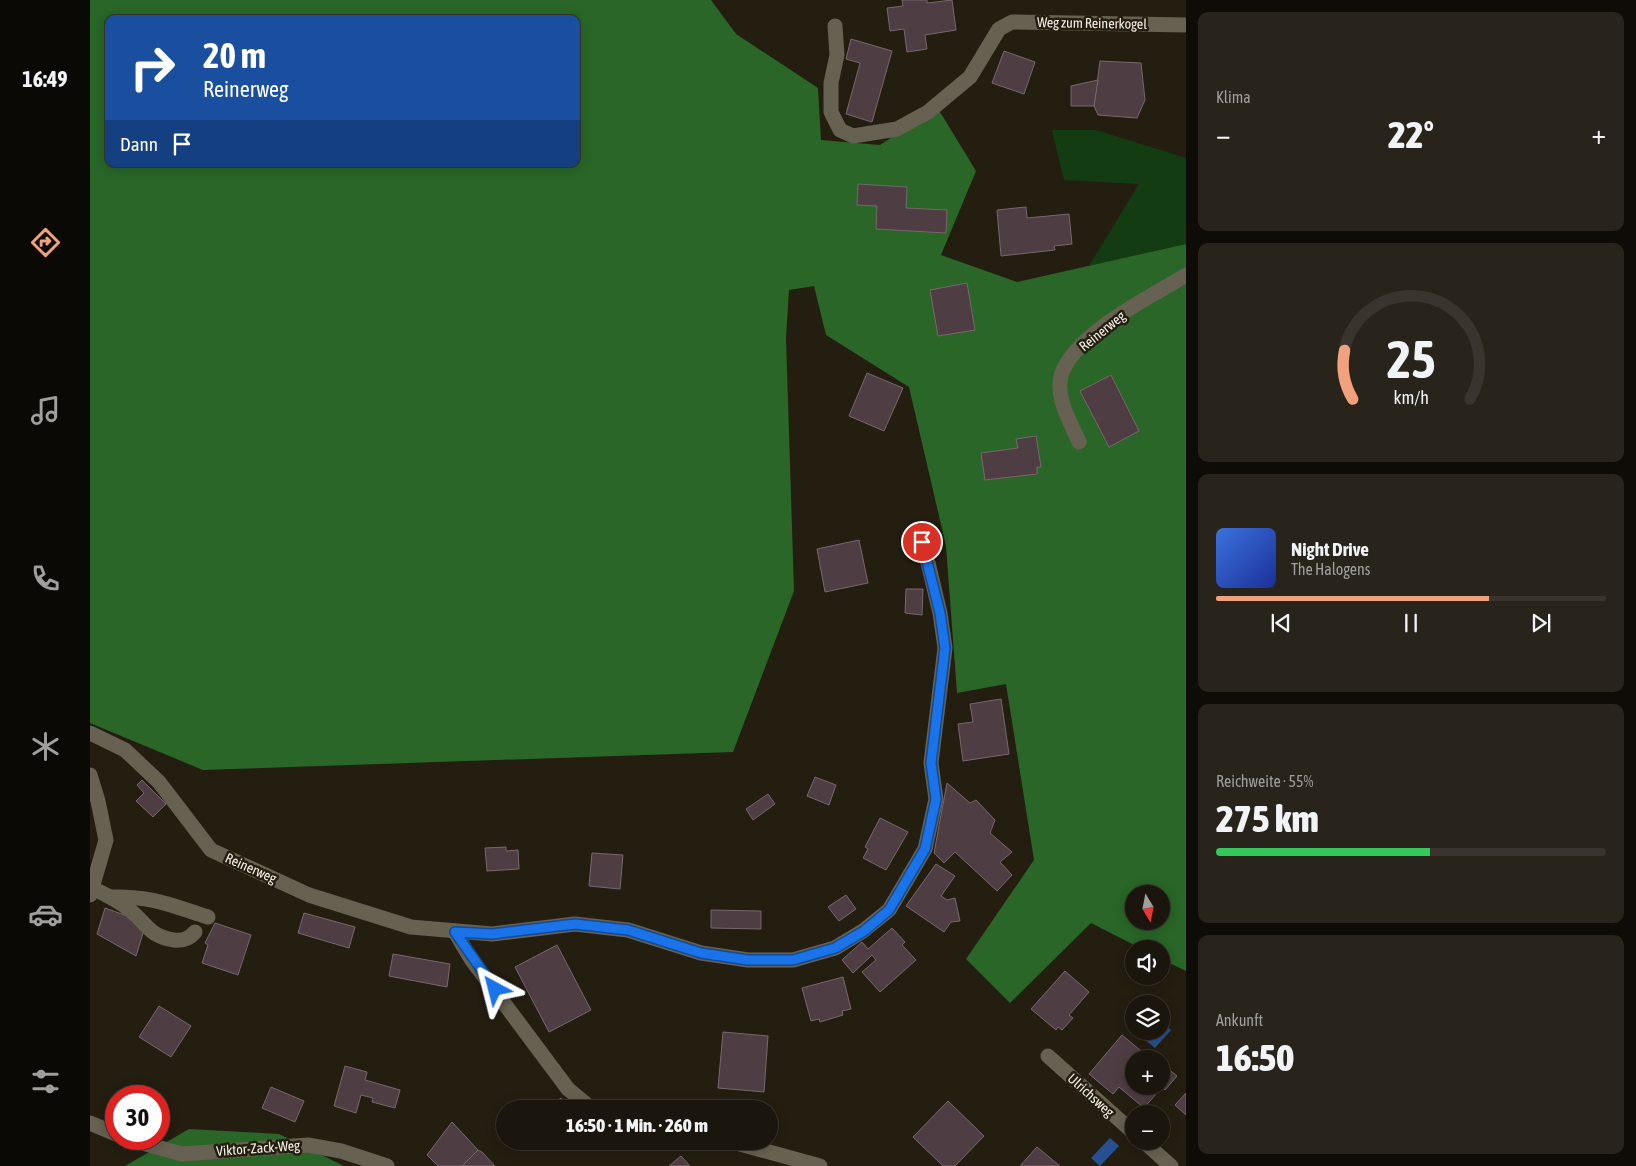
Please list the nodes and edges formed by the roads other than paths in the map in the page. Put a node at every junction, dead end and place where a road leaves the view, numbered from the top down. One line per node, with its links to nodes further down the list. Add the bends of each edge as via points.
1 (1186, 25): 2 (street, Weg zum Reinerkogel, via 1012,22 999,29 970,77 928,112 897,129 853,136 840,130 831,112 831,83 837,55)
2 (835, 26)
3 (1186, 274): 4 (street, Reinerweg, via 1083,342 1072,357 1062,374 1061,388 1065,412)
4 (1079, 442)
5 (922, 542): 12 (street, Reinerweg, via 940,613 945,648 931,763 936,799 925,849 889,910 864,931 835,948 793,960 748,960 701,953 628,930 575,924 492,934)
6 (90, 733): 12 (street, Reinerweg, via 125,750 159,782 210,850 309,895 411,927)
7 (90, 776): 8 (street, via 106,840)
8 (91, 891): 9 (street)
9 (111, 897): 10 (street, via 137,896 163,901); 11 (street, via 131,910 148,930 162,939 180,941 190,938)
10 (208, 917)
11 (195, 932)
12 (455, 932): 14 (street, via 568,1089)
13 (1048, 1056): 16 (street, Ulrichsweg)
14 (581, 1100)
15 (90, 1123): 17 (street)
16 (1125, 1125)
17 (105, 1129)
18 (168, 1150): 21 (street, Viktor-Zack-Weg, via 182,1154 308,1145)
19 (762, 1150): 22 (street)
20 (1153, 1150): 23 (street)
21 (387, 1166)
22 (820, 1166)
23 (1171, 1166)

